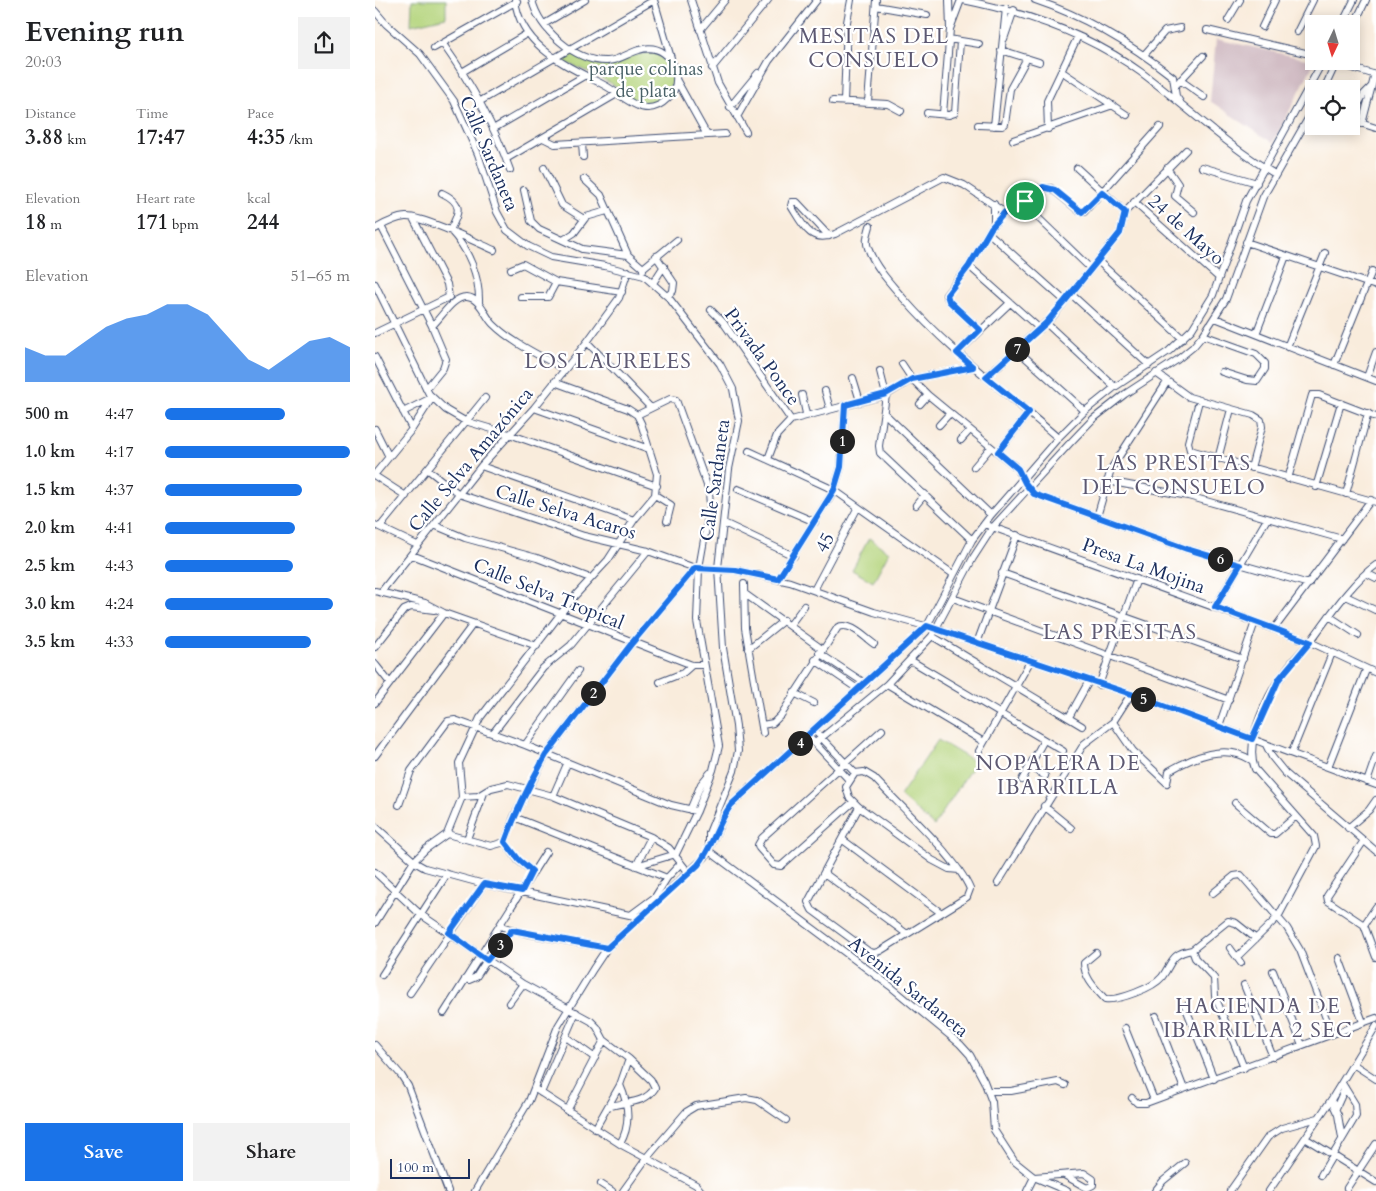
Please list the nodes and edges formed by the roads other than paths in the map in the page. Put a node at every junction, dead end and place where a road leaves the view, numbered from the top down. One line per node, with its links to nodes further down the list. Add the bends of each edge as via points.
1 (532, 0): 26 (street)
2 (585, 0): 26 (street)
3 (654, 0): 41 (street); 47 (street)
4 (691, 0): 30 (street)
5 (725, 0): 30 (street)
6 (768, 0): 51 (street)
7 (817, 0): 49 (street)
8 (851, 0): 66 (street)
9 (949, 0): 28 (street)
10 (962, 0): 19 (street); 28 (street)
11 (1035, 0): 44 (street, via 1073,14)
12 (1240, 0): 25 (street)
13 (1275, 0): 27 (street)
14 (1313, 0): 32 (street)
15 (1354, 0): 23 (street)
16 (1367, 0): 24 (street)
17 (516, 1): 33 (street); 38 (street)
18 (876, 3): 22 (street); 67 (street)
19 (1006, 8): 20 (street); 36 (street)
20 (1014, 10): 34 (street); 36 (street)
21 (375, 12): 135 (street, Calle Sardaneta, via 420,54 453,101 478,154 497,212 507,230 528,246 551,257)
22 (927, 15)
23 (1346, 15)
24 (1360, 15)
25 (1228, 20)
26 (544, 24): 41 (street)
27 (1262, 27)
28 (950, 28): 35 (street)
29 (1180, 28): 44 (street, via 1165,31)
30 (700, 30): 51 (street)
31 (1207, 30): 43 (street)
32 (1297, 32)
33 (529, 34): 46 (street); 55 (street)
34 (1078, 36): 54 (street); 70 (street, via 1135,69)
35 (949, 39): 37 (street); 73 (street)
36 (1003, 40): 42 (street)
37 (960, 41): 39 (street); 73 (street, via 956,109 952,114)
38 (443, 44): 40 (street); 55 (street)
39 (979, 44)
40 (434, 48)
41 (569, 48): 46 (street); 47 (street, via 599,61 618,59 647,48 664,52)
42 (1001, 50): 48 (street); 79 (street)
43 (1305, 53)
44 (1144, 55): 59 (street)
45 (1203, 56): 59 (street)
46 (553, 57): 57 (street); 65 (street)
47 (671, 58): 58 (street)
48 (1027, 58): 50 (street); 79 (street, via 1010,89 1005,124)
49 (769, 60): 69 (street); 75 (street)
50 (1039, 62)
51 (712, 68): 69 (street)
52 (1318, 70): 97 (street)
53 (1360, 70): 56 (street)
54 (1061, 71): 68 (street); 82 (street, via 1047,101)
55 (462, 72): 65 (street)
56 (1375, 74): 60 (street)
57 (585, 76): 61 (street); 83 (street)
58 (677, 81): 61 (street, via 669,98 656,106 640,107); 86 (street)
59 (1178, 82): 62 (street); 70 (street, via 1176,96)
60 (1371, 87): 64 (street); 77 (street)
61 (617, 94): 87 (street)
62 (1203, 97)
63 (833, 101): 66 (street)
64 (1360, 101)
65 (479, 102): 83 (street)
66 (844, 102): 67 (street)
67 (868, 102): 71 (street, via 888,104)
68 (1113, 106): 74 (street); 82 (street)
69 (730, 107): 75 (street)
70 (1183, 108): 97 (street)
71 (901, 111)
72 (927, 113): 73 (street)
73 (943, 114)
74 (1127, 114)
75 (737, 117): 84 (street)
76 (1305, 123): 99 (street)
77 (1362, 124): 81 (street)
78 (978, 125): 79 (street)
79 (994, 126)
80 (1160, 127): 103 (street)
81 (1376, 128)
82 (1048, 129): 88 (street)
83 (493, 130): 92 (street)
84 (746, 132)
85 (725, 134): 86 (street)
86 (707, 135): 89 (street)
87 (543, 138): 89 (street, via 552,144); 92 (street)
88 (1013, 140)
89 (582, 143): 91 (street)
90 (1186, 150): 96 (street)
91 (583, 157)
92 (506, 159): 98 (street)
93 (1202, 167): 101 (street)
94 (544, 168): 113 (street, via 562,205)
95 (1077, 168): 103 (street)
96 (1167, 168): 106 (street); 111 (street, via 1178,184 1175,196)
97 (1265, 168): 99 (street); 101 (street)
98 (510, 170)
99 (1275, 174): 122 (street)
100 (584, 179): 108 (street, via 598,190)
101 (1257, 183): 138 (street, via 1240,216)
102 (524, 190): 120 (street, via 531,221 539,229)
103 (1102, 192): 105 (street, via 1084,212 1051,188 1040,188); 110 (street)
104 (442, 193): 117 (street, via 453,198 459,210)
105 (1025, 201): 109 (street); 134 (street, via 1026,206)
106 (1134, 202): 110 (street); 138 (street, 24 de Mayo)
107 (993, 204): 109 (street); 114 (street); 119 (street, via 964,185 944,177)
108 (607, 211): 113 (street); 125 (street)
109 (1005, 212): 114 (street)
110 (1125, 212): 128 (street, via 1120,233)
111 (1193, 212)
112 (413, 218): 116 (street, via 401,218); 117 (street); 149 (street, via 449,290 449,297)
113 (584, 219): 120 (street, via 574,233)
114 (994, 224): 118 (street)
115 (870, 226): 169 (street, via 868,248 881,270)
116 (378, 227): 152 (street)
117 (449, 230): 123 (street); 151 (street, via 460,240 478,278)
118 (990, 234): 130 (street); 148 (street)
119 (829, 236): 119 (street, via 797,202 792,202 791,206 811,234 818,238)
120 (563, 240): 125 (street, via 587,250)
121 (677, 240): 126 (street)
122 (1246, 242): 127 (street); 155 (street, via 1232,284)
123 (494, 250)
124 (1325, 253): 131 (street)
125 (628, 256): 132 (street)
126 (656, 256): 129 (street); 132 (street)
127 (1286, 256): 131 (street); 162 (street)
128 (1098, 261): 134 (street); 164 (street)
129 (664, 266): 140 (street); 147 (street, via 674,288)
130 (969, 266): 150 (street); 160 (street, via 947,293 949,301)
131 (1319, 267): 141 (street); 166 (street)
132 (643, 268): 137 (street)
133 (511, 269): 139 (street, via 523,264)
134 (1091, 269): 145 (street)
135 (628, 271): 137 (street, Calle Sardaneta); 144 (street, Calle Selva Amazónica)
136 (1372, 271): 141 (street)
137 (644, 276): 140 (street, Calle Sardaneta)
138 (1219, 278): 164 (street, via 1204,312)
139 (556, 282): 144 (street); 146 (street, via 548,296)
140 (653, 283): 147 (street, Calle Sardaneta)
141 (1367, 283): 143 (street); 173 (street)
142 (375, 284): 157 (street)
143 (1376, 286)
144 (623, 290): 165 (street, Calle Selva Amazónica)
145 (1071, 294): 148 (street); 172 (street)
146 (521, 296)
147 (667, 296): 255 (street, Calle Sardaneta, via 720,364 737,402 738,429 729,469)
148 (1065, 301): 156 (street)
149 (437, 303): 152 (street); 154 (street)
150 (1011, 303): 159 (street); 160 (street)
151 (479, 304): 154 (street, via 471,298 462,298); 175 (street, via 501,331)
152 (423, 310): 157 (street); 158 (street)
153 (711, 310): 212 (street, Privada Ponce, via 723,322)
154 (443, 314): 158 (street)
155 (1215, 318): 162 (street); 163 (street)
156 (1046, 323): 159 (street); 186 (street)
157 (394, 324): 161 (street); 187 (street)
158 (432, 326): 187 (street, via 446,363)
159 (1040, 329): 167 (street)
160 (980, 330): 169 (street)
161 (375, 333)
162 (1256, 334): 166 (street)
163 (1203, 335): 177 (street, via 1256,354 1263,359 1265,366 1257,380); 178 (street)
164 (1183, 339): 172 (street)
165 (587, 342): 175 (street, Calle Selva Amazónica); 200 (street)
166 (1287, 347): 173 (street)
167 (1016, 349): 179 (street); 203 (street)
168 (1376, 352): 180 (street)
169 (957, 353): 174 (street)
170 (375, 357): 204 (street)
171 (902, 364): 182 (street)
172 (1149, 365): 186 (street)
173 (1334, 365): 180 (street)
174 (973, 367): 179 (street); 182 (street)
175 (564, 369): 184 (street, Calle Selva Amazónica)
176 (880, 371): 189 (street)
177 (1222, 372)
178 (1156, 373): 185 (street); 238 (street, via 1093,419)
179 (986, 377): 205 (street)
180 (1367, 377): 183 (street)
181 (853, 378): 194 (street)
182 (912, 379): 189 (street); 191 (street)
183 (1376, 381)
184 (554, 382): 199 (street, Calle Selva Amazónica); 210 (street, via 628,408)
185 (1167, 382): 195 (street); 235 (street, via 1115,461)
186 (1115, 387): 203 (street)
187 (427, 389): 193 (street)
188 (825, 390): 201 (street)
189 (886, 394): 194 (street); 206 (street)
190 (802, 395): 209 (street)
191 (928, 395): 197 (street); 207 (street)
192 (485, 398): 213 (street)
193 (433, 400): 204 (street); 213 (street); 216 (street)
194 (860, 401): 198 (street)
195 (1199, 401): 202 (street); 227 (street, via 1188,449)
196 (1341, 403): 208 (street); 234 (street, via 1319,395 1312,396); 237 (street)
197 (920, 404)
198 (845, 405): 201 (street); 240 (street, via 841,467)
199 (534, 408): 218 (street, Calle Selva Amazónica); 222 (street)
200 (651, 408): 210 (street); 270 (street, via 670,399 678,402 709,491 710,506)
201 (830, 408): 209 (street)
202 (1231, 409): 227 (street); 230 (street, via 1261,420)
203 (1085, 411): 219 (street)
204 (403, 412): 216 (street)
205 (1029, 412): 219 (street); 224 (street)
206 (885, 413): 242 (street, via 879,450); 249 (street)
207 (950, 413): 214 (street); 217 (street)
208 (1367, 413): 211 (street); 243 (street)
209 (807, 414): 212 (street)
210 (637, 415): 222 (street)
211 (1376, 417)
212 (791, 420): 226 (street, via 777,435)
213 (465, 421): 218 (street); 231 (street)
214 (939, 424)
215 (375, 429): 225 (street)
216 (412, 429): 225 (street)
217 (970, 430): 220 (street); 221 (street)
218 (509, 434): 228 (street, Calle Selva Amazónica); 236 (street)
219 (1059, 438): 233 (street)
220 (961, 440)
221 (991, 447): 224 (street); 229 (street)
222 (649, 449): 236 (street, via 657,474)
223 (749, 451): 226 (street)
224 (998, 452): 233 (street, via 1018,469)
225 (389, 457): 232 (street)
226 (769, 459): 240 (street)
227 (1218, 459): 230 (street)
228 (481, 466): 241 (street, Calle Selva Amazónica); 252 (street)
229 (975, 467)
230 (1251, 468): 234 (street)
231 (427, 469): 241 (street, Calle Selva Acaros); 245 (street)
232 (375, 475): 245 (street)
233 (1023, 478): 238 (street); 249 (street)
234 (1288, 479): 237 (street)
235 (1107, 481): 250 (street); 251 (street, via 1170,492)
236 (657, 486): 244 (street)
237 (1316, 486): 243 (street)
238 (1028, 488): 250 (street, via 1034,494); 259 (street)
239 (738, 489): 254 (street)
240 (834, 490): 248 (street); 254 (street)
241 (459, 494): 257 (street, Calle Selva Amazónica); 263 (street, Calle Selva Acaros, via 584,536)
242 (925, 494): 247 (street); 262 (street)
243 (1346, 494): 246 (street)
244 (655, 495): 252 (street); 253 (street, via 668,501 671,507)
245 (406, 496): 258 (street)
246 (1373, 501): 261 (street)
247 (916, 505)
248 (858, 507): 274 (street); 281 (street, 45)
249 (991, 515): 256 (street)
250 (1097, 517): 268 (street)
251 (1267, 519): 261 (street); 268 (street)
252 (634, 520): 263 (street)
253 (667, 521)
254 (815, 522): 267 (street)
255 (723, 523): 267 (street); 271 (street, Calle Sardaneta)
256 (984, 524): 259 (street, Presa La Mojina); 262 (street)
257 (434, 525): 264 (street, Calle Selva Amazónica); 275 (street)
258 (378, 526): 264 (street)
259 (993, 528): 260 (street, Presa La Mojina); 285 (street)
260 (1017, 535): 272 (street); 278 (street, Presa La Mojina)
261 (1342, 539): 280 (street)
262 (972, 540): 274 (street)
263 (618, 544): 265 (street, Calle Selva Acaros); 275 (street)
264 (417, 545): 266 (street, Calle Selva Amazónica)
265 (648, 551): 270 (street, Calle Selva Acaros); 298 (street)
266 (412, 555): 282 (street, Calle Selva Amazónica); 292 (street, Calle Selva Tropical)
267 (794, 556): 277 (street)
268 (1240, 565): 280 (street); 287 (street)
269 (1376, 565): 273 (street)
270 (699, 568): 271 (street, Calle Selva Acaros); 306 (street); 321 (street, via 697,621)
271 (715, 568): 277 (street, Calle Selva Acaros); 397 (street, Calle Sardaneta, via 738,751 734,771 709,833)
272 (1002, 573): 290 (street); 294 (street)
273 (1366, 573): 276 (street); 284 (street)
274 (953, 574): 300 (street)
275 (590, 578): 292 (street)
276 (1376, 578)
277 (778, 579): 281 (street, Calle Selva Acaros)
278 (1137, 579): 287 (street, Presa La Mojina); 294 (street)
279 (744, 584): 283 (street)
280 (1309, 584): 302 (street)
281 (814, 590): 300 (street, Calle Selva Acaros, via 874,612)
282 (378, 591): 288 (street, via 409,598)
283 (745, 594): 295 (street); 311 (street)
284 (1346, 596): 289 (street); 293 (street)
285 (953, 598): 290 (street); 301 (street)
286 (804, 606): 299 (street)
287 (1215, 607): 296 (street, Presa La Mojina)
288 (435, 610): 291 (street); 310 (street, via 411,607 404,610)
289 (1375, 610)
290 (989, 612): 307 (street); 314 (street)
291 (444, 613): 297 (street); 327 (street)
292 (561, 614): 298 (street, Calle Selva Tropical); 309 (street)
293 (1329, 616): 303 (street); 305 (street)
294 (1123, 618): 314 (street); 315 (street)
295 (784, 620): 299 (street); 311 (street)
296 (1255, 622): 302 (street, Presa La Mojina); 315 (street)
297 (473, 624): 309 (street); 361 (street)
298 (587, 625): 306 (street, Calle Selva Tropical); 347 (street, via 571,645 548,662)
299 (790, 625): 312 (street)
300 (927, 626): 301 (street, Calle Selva Acaros); 328 (street)
301 (936, 629): 304 (street); 307 (street, Calle Selva Acaros)
302 (1274, 629): 305 (street, Presa La Mojina)
303 (1358, 635)
304 (932, 636): 317 (street); 331 (street)
305 (1310, 642): 313 (street, Presa La Mojina); 351 (street, via 1279,679)
306 (632, 643): 320 (street, Calle Selva Tropical); 360 (street)
307 (977, 643): 318 (street, Calle Selva Acaros)
308 (874, 644): 312 (street, via 847,626 838,627)
309 (537, 646): 344 (street)
310 (375, 647)
311 (748, 649): 341 (street)
312 (821, 651): 316 (street); 328 (street)
313 (1332, 653): 322 (street, Presa La Mojina); 359 (street)
314 (1110, 655): 330 (street); 335 (street)
315 (1243, 659): 335 (street)
316 (815, 660): 332 (street); 333 (street)
317 (911, 660): 329 (street); 338 (street)
318 (1031, 660): 326 (street, Calle Selva Acaros); 331 (street)
319 (375, 664): 327 (street)
320 (692, 665): 321 (street, Calle Selva Tropical); 325 (street, via 683,673)
321 (704, 665): 385 (street, via 719,746 713,770)
322 (1365, 670): 324 (street, Presa La Mojina); 367 (street)
323 (578, 672): 355 (street)
324 (1376, 674)
325 (660, 682)
326 (1089, 682): 330 (street, Calle Selva Acaros); 339 (street)
327 (390, 683): 336 (street)
328 (866, 684): 332 (street)
329 (887, 684): 350 (street); 353 (street)
330 (1099, 685): 334 (street, Calle Selva Acaros)
331 (1015, 686): 338 (street); 339 (street)
332 (859, 690): 345 (street)
333 (794, 693): 337 (street); 341 (street, via 777,720)
334 (1131, 694): 340 (street); 343 (street, Calle Selva Acaros)
335 (1229, 700): 343 (street)
336 (375, 703)
337 (814, 703)
338 (999, 714): 352 (street); 353 (street)
339 (1069, 717): 342 (street)
340 (1113, 722): 363 (street, via 1133,751 1167,783 1169,771 1190,759 1238,752); 383 (street, via 1084,744)
341 (762, 725): 348 (street)
342 (1082, 726)
343 (1219, 726): 351 (street, Calle Selva Acaros)
344 (475, 727): 347 (street); 378 (street, via 459,763); 381 (street, via 448,721 411,771)
345 (813, 730): 349 (street); 350 (street)
346 (882, 730): 364 (street)
347 (493, 733): 355 (street)
348 (763, 733)
349 (808, 736): 354 (street); 397 (street, via 731,805)
350 (821, 738): 354 (street); 364 (street)
351 (1252, 739): 356 (street, Calle Selva Acaros); 363 (street, via 1254,750)
352 (1044, 740): 358 (street); 366 (street)
353 (984, 742): 357 (street)
354 (815, 743): 368 (street)
355 (525, 745): 360 (street)
356 (1266, 745): 359 (street, Calle Selva Acaros); 390 (street, via 1285,773)
357 (979, 751)
358 (1063, 751)
359 (1292, 752): 367 (street, Calle Selva Acaros)
360 (546, 755): 365 (street); 375 (street)
361 (375, 756)
362 (1376, 756): 373 (street)
363 (1251, 760): 386 (street, via 1261,777)
364 (845, 763): 368 (street); 369 (street)
365 (567, 764): 377 (street); 385 (street, via 671,805)
366 (1029, 765): 370 (street); 372 (street)
367 (1328, 767): 373 (street, Calle Selva Acaros)
368 (838, 770): 371 (street); 380 (street, via 762,838 759,848 774,865 781,866)
369 (855, 773): 371 (street); 404 (street, via 864,772 874,778)
370 (1045, 776)
371 (849, 780): 380 (street, via 846,787)
372 (1022, 780)
373 (1367, 782): 374 (street, Calle Selva Acaros)
374 (1376, 785)
375 (528, 788): 376 (street, via 508,784); 377 (street); 387 (street)
376 (483, 793): 378 (street); 393 (street)
377 (553, 796): 392 (street)
378 (462, 797): 391 (street)
379 (1376, 800): 390 (street)
380 (853, 802): 384 (street)
381 (399, 804)
382 (1235, 804): 386 (street, via 1271,834)
383 (1044, 806): 389 (street); 411 (street)
384 (859, 808): 394 (street); 404 (street, via 932,860)
385 (693, 810): 400 (street)
386 (1296, 816): 420 (street, via 1314,836 1316,846)
387 (514, 818): 395 (street); 403 (street)
388 (375, 826): 401 (street)
389 (1071, 828)
390 (1348, 828): 396 (street)
391 (447, 834): 393 (street); 401 (street)
392 (651, 837): 400 (street); 403 (street)
393 (467, 839): 395 (street, via 491,846)
394 (843, 840): 408 (street); 417 (street)
395 (505, 842): 405 (street)
396 (1363, 842): 398 (street); 422 (street, via 1327,896 1328,901)
397 (709, 851): 407 (street); 470 (street, Avenida Sardaneta, via 890,986 960,1044 970,1055)
398 (1376, 851)
399 (546, 852): 405 (street)
400 (676, 854): 402 (street); 403 (street)
401 (414, 861): 409 (street); 413 (street)
402 (681, 863): 407 (street); 410 (street)
403 (636, 866): 410 (street)
404 (959, 870): 417 (street, via 971,892)
405 (532, 871): 414 (street)
406 (375, 872): 413 (street)
407 (689, 873): 419 (street)
408 (824, 873): 426 (street); 426 (street, via 809,898 811,910 871,953 877,953)
409 (447, 874): 412 (street); 418 (street)
410 (667, 878): 419 (street, via 655,897)
411 (998, 883)
412 (484, 884): 414 (street); 425 (street)
413 (395, 891): 418 (street); 421 (street)
414 (522, 891): 419 (street); 423 (street)
415 (1213, 893): 420 (street, via 1234,876 1241,875)
416 (1376, 906): 422 (street)
417 (940, 912): 426 (street)
418 (420, 914): 425 (street); 439 (street)
419 (636, 916): 428 (street)
420 (1278, 917): 427 (street); 453 (street, via 1301,950)
421 (376, 920)
422 (1364, 925): 434 (street)
423 (500, 926): 424 (street); 432 (street)
424 (512, 930): 428 (street); 436 (street)
425 (449, 933): 432 (street); 443 (street)
426 (907, 934)
427 (1255, 938): 430 (street, via 1236,923 1228,921); 433 (street)
428 (607, 948): 446 (street)
429 (1230, 948): 433 (street)
430 (1192, 950): 431 (street, via 1177,954 1156,982 1141,991 1110,1000 1105,999 1089,981 1084,968 1084,963); 462 (street, via 1195,958 1214,978 1215,996)
431 (1096, 953)
432 (480, 955): 436 (street); 440 (street)
433 (1237, 957): 437 (street)
434 (1376, 957)
435 (1339, 958): 450 (street)
436 (487, 960): 440 (street, via 476,978); 441 (street)
437 (1241, 963)
438 (1273, 971): 457 (street)
439 (382, 975)
440 (465, 979): 447 (street)
441 (523, 984): 444 (street); 446 (street)
442 (1244, 985): 458 (street)
443 (410, 993)
444 (509, 1003)
445 (1185, 1006): 463 (street)
446 (572, 1011): 454 (street); 455 (street, via 597,1027); 469 (street, via 558,1026)
447 (444, 1013)
448 (1156, 1016): 468 (street)
449 (1376, 1018): 450 (street)
450 (1363, 1022): 453 (street)
451 (1125, 1028): 472 (street)
452 (1375, 1031): 461 (street)
453 (1331, 1034): 457 (street)
454 (567, 1037): 459 (street); 469 (street)
455 (604, 1040): 459 (street); 460 (street)
456 (375, 1045): 495 (street, via 408,1086)
457 (1302, 1045): 458 (street)
458 (1273, 1057): 462 (street)
459 (595, 1058): 477 (street)
460 (628, 1063): 465 (street); 474 (street, via 651,1080 655,1088 650,1096)
461 (1353, 1064): 464 (street); 467 (street)
462 (1244, 1068): 463 (street)
463 (1214, 1079): 468 (street)
464 (1376, 1079)
465 (620, 1085): 474 (street); 475 (street)
466 (1065, 1085): 470 (street, via 1058,1082)
467 (1344, 1086): 473 (street); 476 (street); 482 (street, via 1355,1104 1356,1116)
468 (1184, 1089): 472 (street)
469 (538, 1091): 477 (street); 496 (street)
470 (989, 1092): 491 (street, Avenida Sardaneta, via 994,1130 1014,1161)
471 (1132, 1098): 472 (street, via 1137,1103)
472 (1154, 1100)
473 (1331, 1100): 476 (street); 478 (street)
474 (626, 1105): 475 (street); 483 (street, via 628,1128)
475 (608, 1107): 480 (street)
476 (1336, 1108): 482 (street)
477 (567, 1111): 480 (street)
478 (1318, 1118): 481 (street); 503 (street, via 1282,1128 1268,1137)
479 (785, 1120): 486 (street, via 757,1100 746,1098 696,1106 686,1112)
480 (595, 1129): 483 (street)
481 (1305, 1138): 485 (street); 504 (street)
482 (1342, 1138): 485 (street)
483 (620, 1144): 486 (street)
484 (1376, 1144): 488 (street)
485 (1333, 1155): 488 (street); 490 (street)
486 (646, 1159): 498 (street); 499 (street, via 683,1177)
487 (1185, 1163): 502 (street, via 1163,1180)
488 (1359, 1172): 492 (street); 494 (street)
489 (1064, 1175): 491 (street)
490 (1321, 1175)
491 (1032, 1180): 500 (street); 501 (street, Avenida Sardaneta)
492 (1376, 1182): 505 (street)
493 (601, 1184): 497 (street)
494 (1347, 1188)
495 (448, 1191)
496 (475, 1191)
497 (612, 1191)
498 (623, 1191)
499 (701, 1191)
500 (1027, 1191)
501 (1067, 1191)
502 (1155, 1191)
503 (1230, 1191)
504 (1269, 1191)
505 (1376, 1191)

